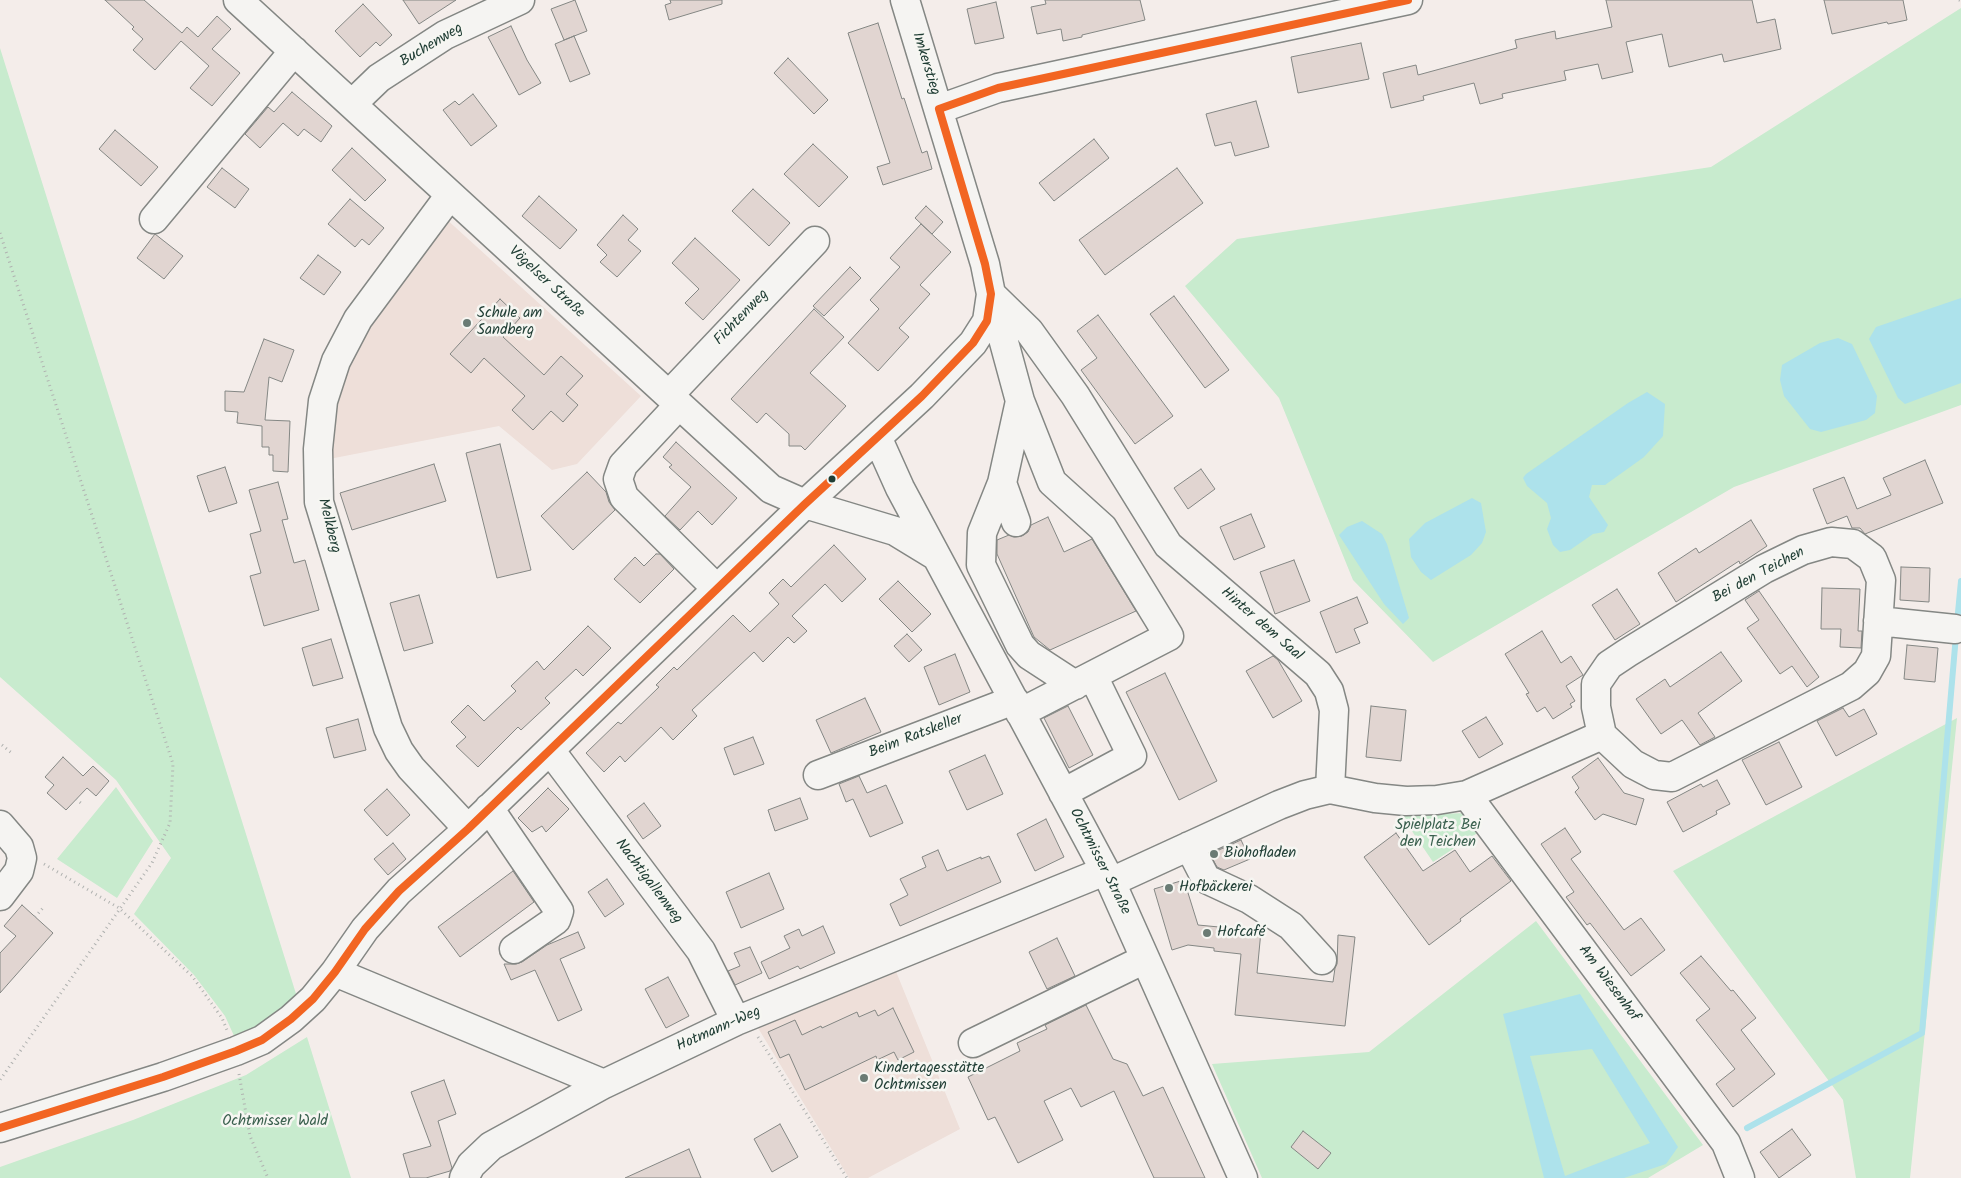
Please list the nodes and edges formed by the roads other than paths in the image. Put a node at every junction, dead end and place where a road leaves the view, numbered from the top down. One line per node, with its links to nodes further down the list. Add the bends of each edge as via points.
1 (238, 0): 5 (street, Vögelser Straße)
2 (520, 0): 6 (street, Buchenweg, via 445,35 380,78)
3 (905, 0): 7 (street, Imkerstieg)
4 (1408, 0): 7 (street, via 998,88)
5 (294, 51): 6 (street, Vögelser Straße); 9 (street)
6 (352, 104): 8 (street, Vögelser Straße)
7 (939, 109): 11 (street, Imkerstieg, via 986,264)
8 (450, 195): 12 (street, Vögelser Straße); 32 (street, Melkberg, via 358,319 336,362 323,401 318,450 319,502 388,728 411,768)
9 (154, 219)
10 (815, 242): 12 (street, Fichtenweg)
11 (991, 294): 13 (street); 14 (street, Imkerstieg, via 987,321 973,343); 27 (street, Hinter dem Saal, via 1029,331 1075,395 1168,545 1318,674 1329,691 1334,710)
12 (674, 400): 16 (street, Vögelser Straße, via 771,489); 19 (street, Fichtenweg, via 622,465 618,479 624,497)
13 (1020, 401): 15 (street); 22 (street, Beim Ratskeller, via 1052,482 1103,528 1169,636)
14 (878, 438): 16 (street, Imkerstieg); 18 (street, Ochtmisser Straße)
15 (1002, 483): 17 (street); 22 (street, via 982,533 981,565 1028,655)
16 (805, 504): 18 (street, via 895,531); 19 (street, Imkerstieg)
17 (1016, 522)
18 (936, 556): 23 (street, Ochtmisser Straße)
19 (716, 589): 25 (street, Imkerstieg)
20 (1878, 621): 21 (street); 24 (street, Bei den Teichen, via 1876,656 1867,672 1851,686 1672,777 1654,775 1633,764); 24 (street, Bei den Teichen, via 1881,580 1872,558 1853,544 1832,542 1803,550 1764,569 1609,665 1596,684 1596,707)
21 (1955, 630)
22 (1084, 680): 23 (street, Beim Ratskeller); 28 (street, via 1132,756)
23 (1017, 706): 26 (street, Beim Ratskeller); 28 (street, Ochtmisser Straße)
24 (1602, 735): 29 (street)
25 (550, 750): 30 (street, Imkerstieg); 40 (street, Nachtigallenweg, via 701,952)
26 (818, 775)
27 (1330, 789): 29 (street, via 1406,801); 33 (street, via 1279,805)
28 (1063, 793): 34 (street, Ochtmisser Straße)
29 (1467, 795): 46 (street, Am Wiesenhof, via 1726,1143)
30 (489, 808): 32 (street, Imkerstieg); 36 (street, via 559,911 556,920)
31 (0, 825): 35 (street, via 19,847 22,858 19,871)
32 (468, 829): 39 (street, Imkerstieg, via 399,891 365,929)
33 (1189, 846): 34 (street); 38 (street, via 1206,879 1248,899 1291,926)
34 (1108, 876): 37 (street, Ochtmisser Straße); 40 (street, Hotmann-Weg)
35 (0, 896)
36 (514, 949)
37 (1146, 959): 41 (street); 45 (street, Ochtmisser Straße)
38 (1322, 960)
39 (335, 972): 42 (street); 43 (street, Imkerstieg, via 313,999 262,1040 163,1077)
40 (741, 1018): 42 (street, Hotmann-Weg)
41 (973, 1043)
42 (604, 1084): 44 (street, Hotmann-Weg, via 490,1146)
43 (0, 1128)
44 (464, 1178)
45 (1243, 1178)
46 (1740, 1178)

